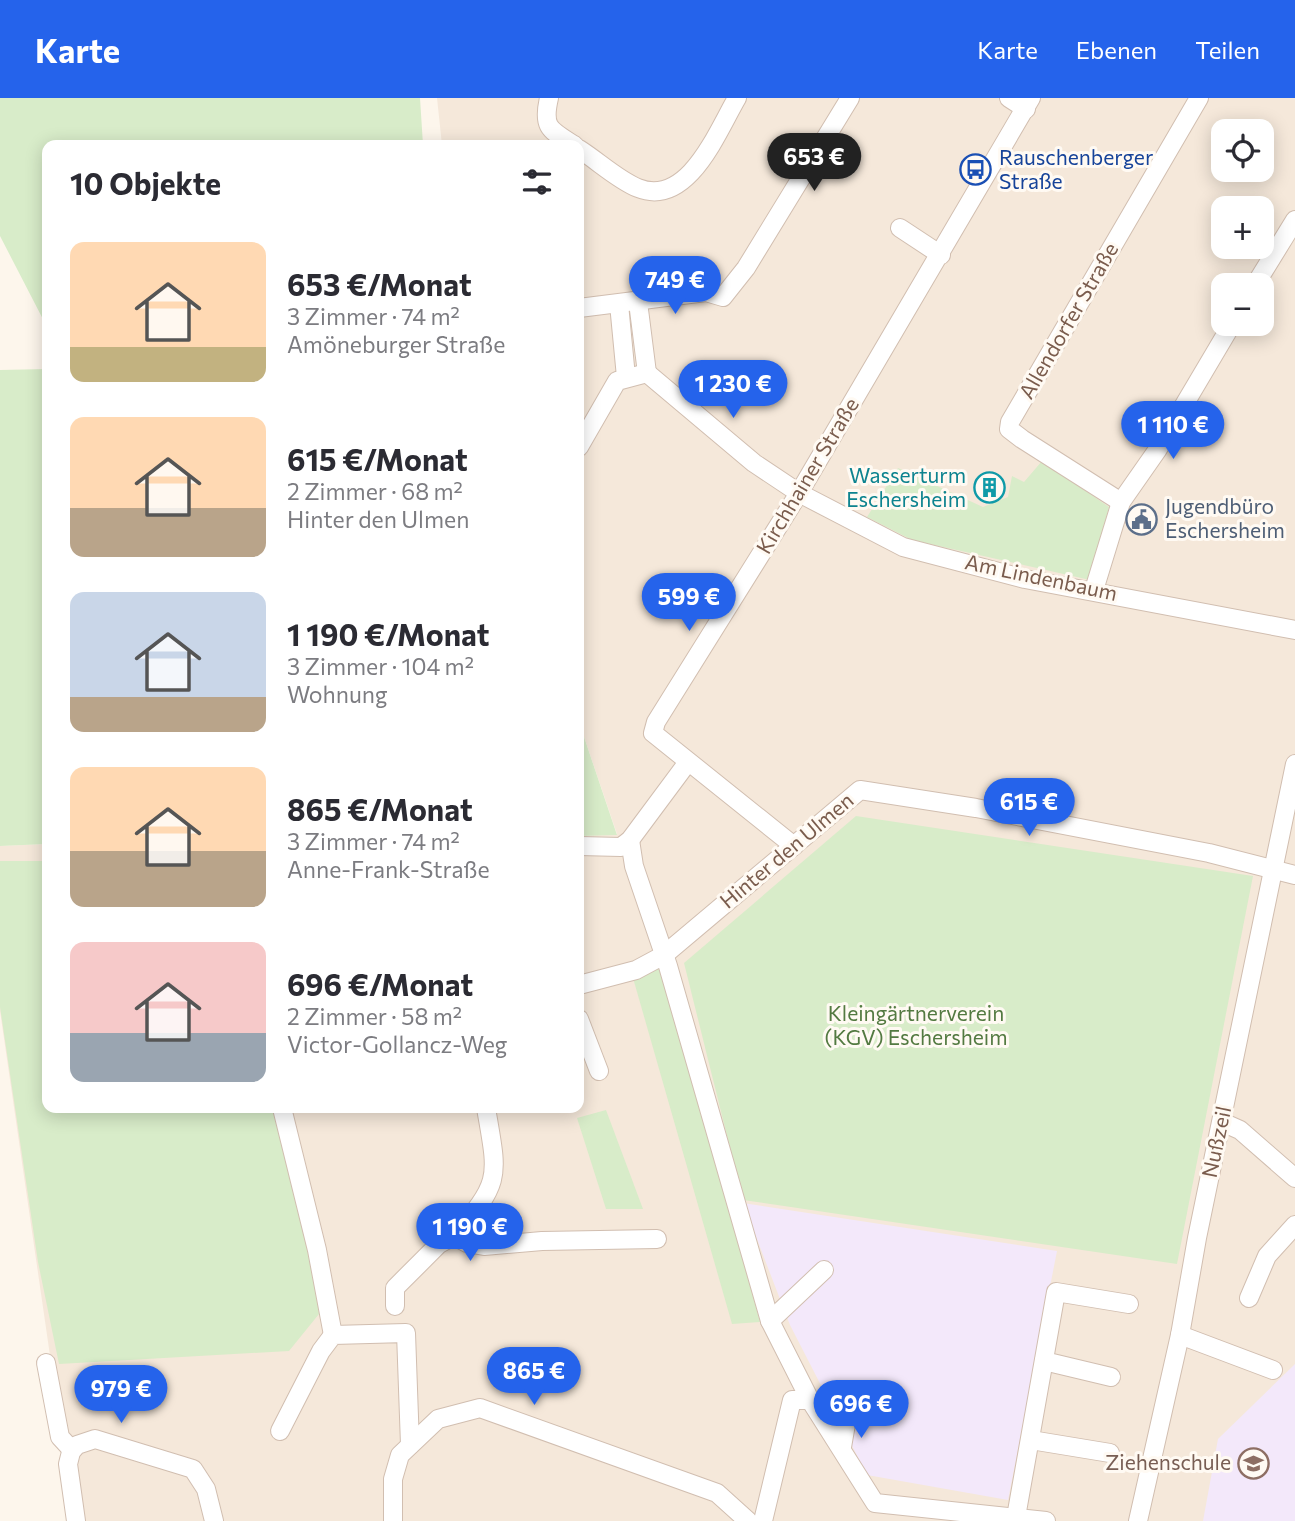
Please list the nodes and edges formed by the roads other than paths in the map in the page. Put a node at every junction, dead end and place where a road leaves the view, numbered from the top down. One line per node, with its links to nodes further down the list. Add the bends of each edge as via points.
1 (549, 98): 7 (street, via 545,116 549,130)
2 (737, 98): 8 (street, via 683,182 660,192 638,188)
3 (849, 98): 13 (street, via 733,288 723,297 706,292)
4 (1009, 98): 6 (street)
5 (1199, 98): 21 (street, Allendorfer Straße, via 1010,422 1009,429 1022,439)
6 (1029, 104): 11 (street, Kirchhainer Straße)
7 (566, 140)
8 (584, 152)
9 (1295, 220): 12 (street)
10 (900, 228): 11 (street)
11 (941, 255): 20 (street, Kirchhainer Straße)
12 (1262, 273)
13 (638, 302): 14 (street); 17 (street)
14 (619, 304): 15 (street); 18 (street)
15 (584, 308)
16 (1225, 336): 21 (street)
17 (647, 373): 18 (street); 20 (street, Am Lindenbaum, via 754,463)
18 (626, 377): 19 (street, via 617,381)
19 (584, 437)
20 (799, 493): 22 (street, Am Lindenbaum, via 903,547 1025,579); 24 (street, Kirchhainer Straße, via 656,722 653,733)
21 (1121, 502): 22 (street)
22 (1094, 590): 23 (street, Am Lindenbaum)
23 (1295, 630)
24 (688, 762): 26 (street); 28 (street, Kirchhainer Straße)
25 (1295, 764): 29 (street, Nußzeil)
26 (630, 840): 27 (street, via 621,847); 31 (street, via 634,866)
27 (584, 846)
28 (793, 846): 29 (street, Hinter den Ulmen, via 860,790 1209,853); 31 (street, Hinter den Ulmen)
29 (1273, 871): 30 (street, Hinter den Ulmen); 37 (street, Nußzeil)
30 (1295, 875)
31 (664, 955): 32 (street, Hinter den Ulmen, via 636,970); 46 (street)
32 (584, 984)
33 (584, 1039): 34 (street)
34 (591, 1064)
35 (283, 1113): 47 (street)
36 (487, 1113): 40 (street, via 495,1174 489,1193)
37 (1222, 1122): 38 (street, via 1240,1130); 48 (street, Nußzeil)
38 (1295, 1178)
39 (1295, 1225): 43 (street, via 1266,1256)
40 (454, 1236): 41 (street, via 484,1246); 45 (street, via 439,1244 395,1288)
41 (657, 1239)
42 (824, 1270): 46 (street)
43 (1249, 1298)
44 (1129, 1304): 49 (street, via 1056,1292)
45 (396, 1306)
46 (770, 1321): 53 (street)
47 (333, 1335): 55 (street); 57 (street, via 406,1333)
48 (1180, 1335): 51 (street); 68 (street, Nußzeil)
49 (1044, 1361): 52 (street); 56 (street)
50 (46, 1363): 59 (street, via 60,1437)
51 (1273, 1370)
52 (1111, 1377)
53 (810, 1399): 58 (street); 66 (street, via 792,1400)
54 (849, 1407): 58 (street)
55 (279, 1431)
56 (1031, 1440): 60 (street); 61 (street)
57 (410, 1445): 64 (street, via 400,1455 393,1479); 65 (street, via 438,1419 480,1408 717,1493)
58 (842, 1447): 61 (street, via 875,1503)
59 (72, 1450): 62 (street, via 68,1464); 63 (street, via 85,1440 103,1440 193,1469 206,1489)
60 (1110, 1453)
61 (1016, 1517): 67 (street)
62 (76, 1521)
63 (214, 1521)
64 (393, 1521)
65 (748, 1521)
66 (763, 1521)
67 (1046, 1521)
68 (1138, 1521)

